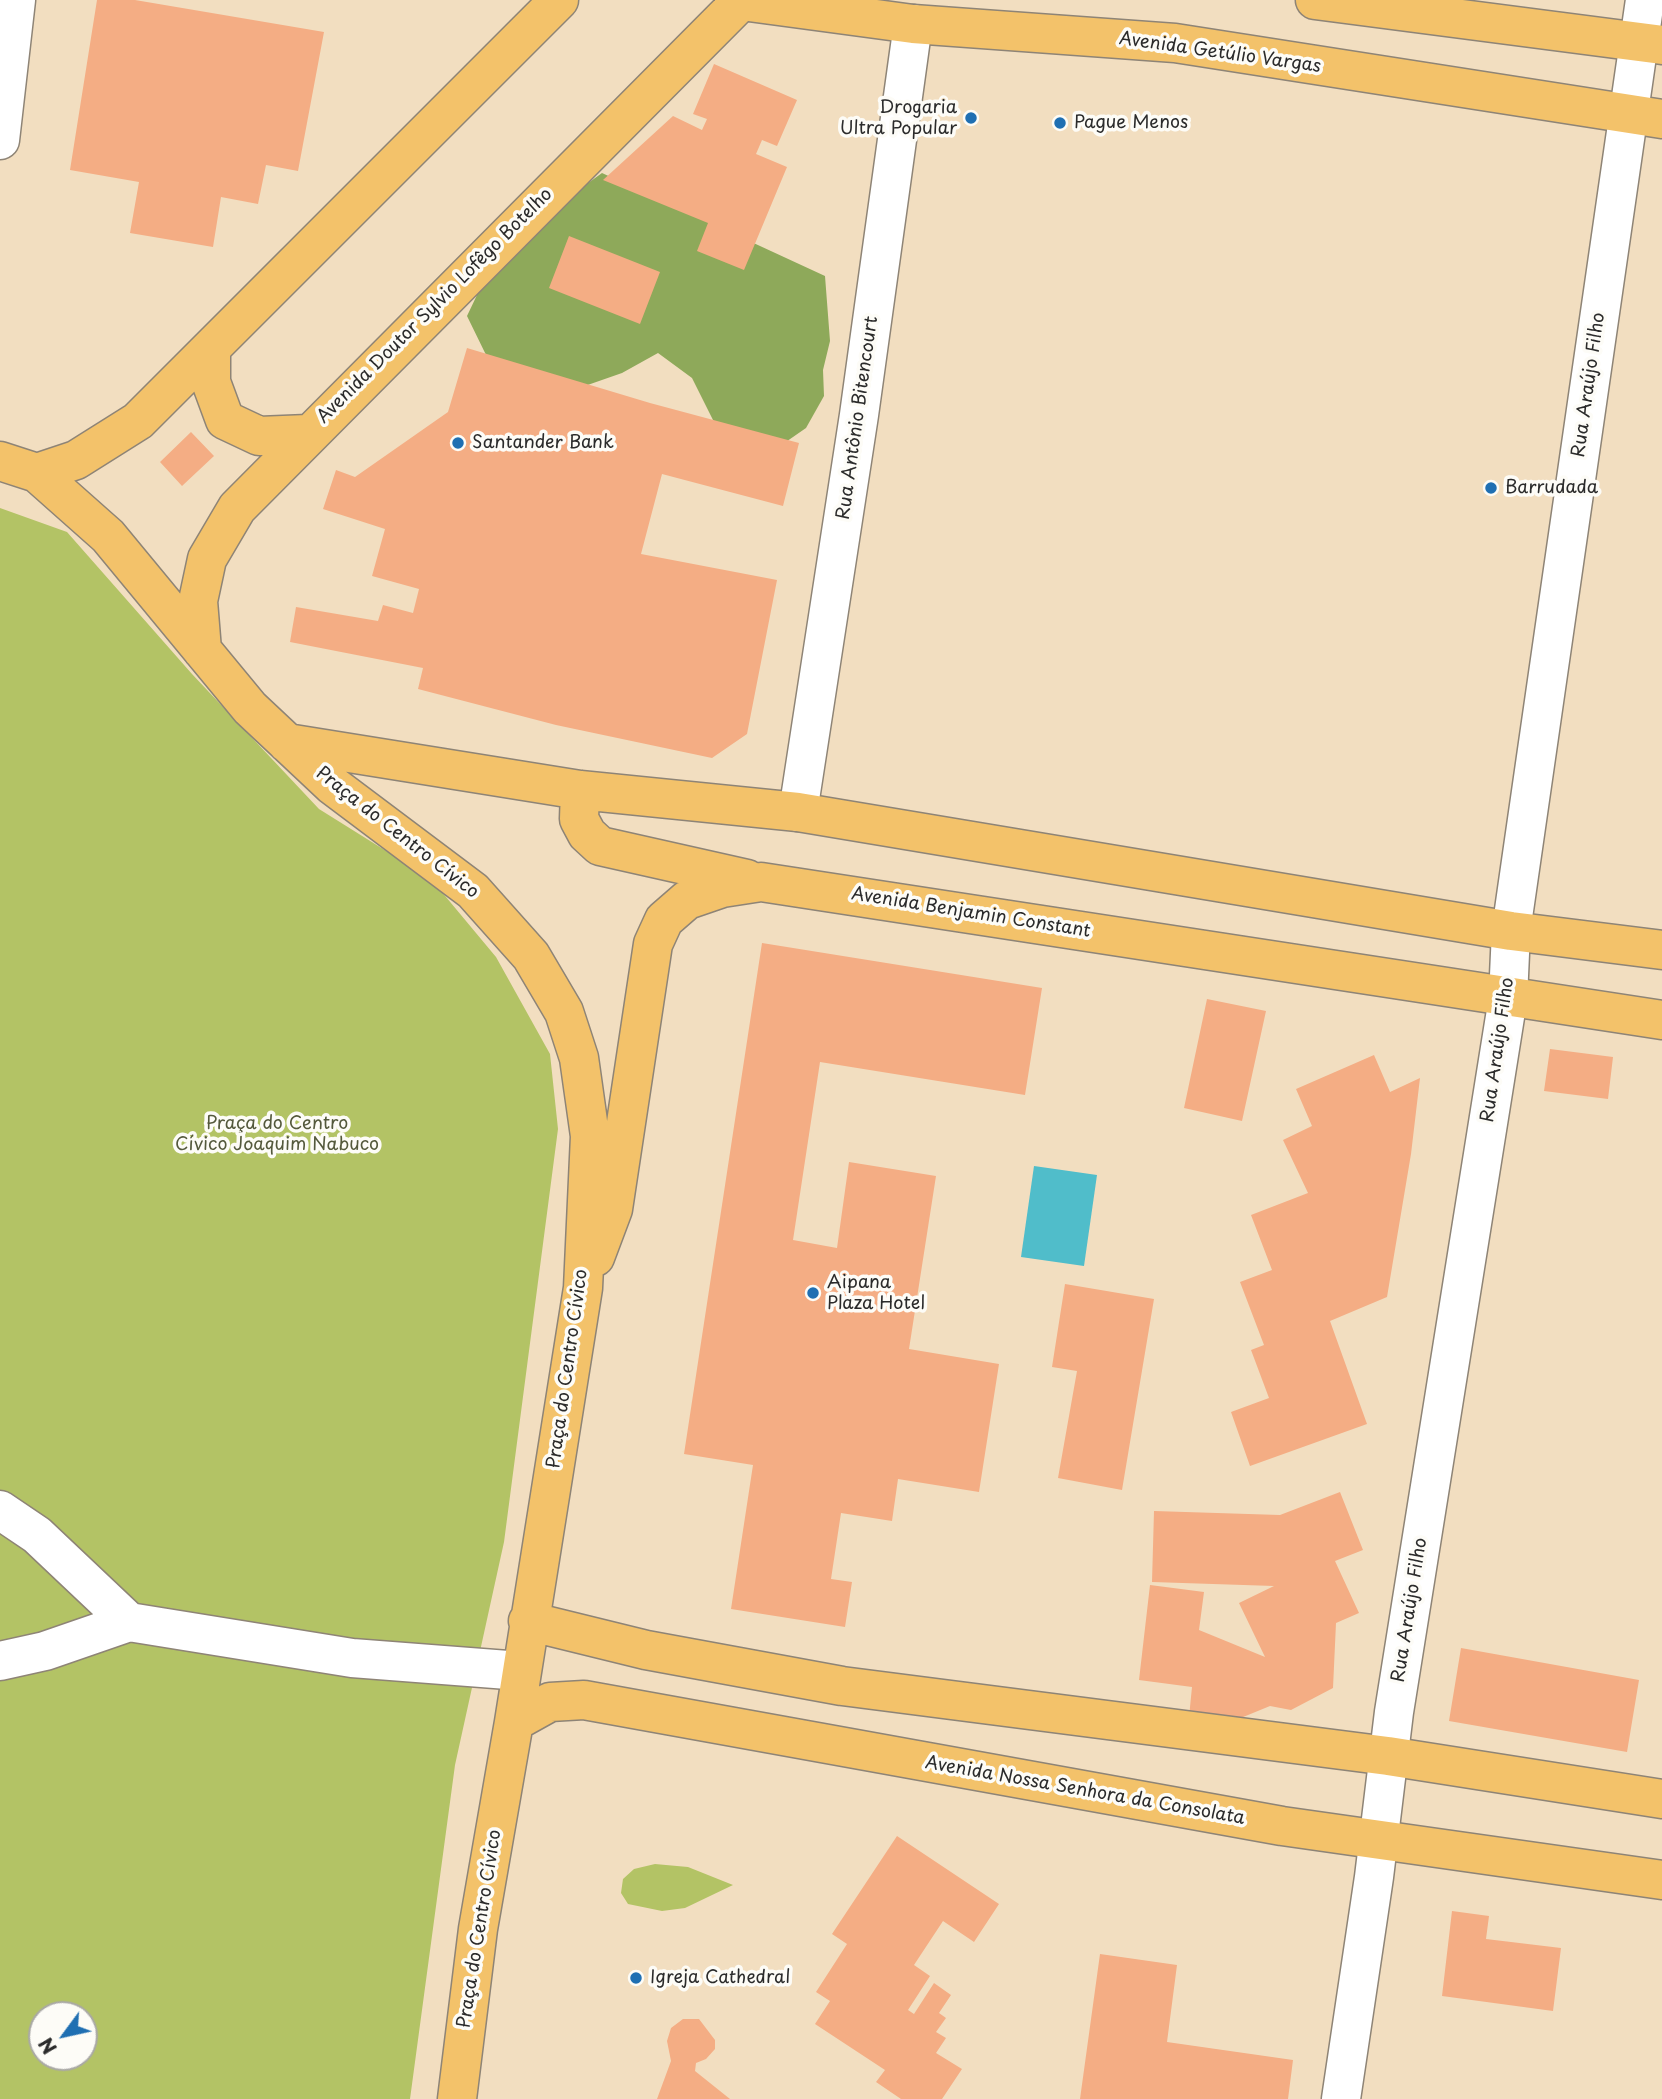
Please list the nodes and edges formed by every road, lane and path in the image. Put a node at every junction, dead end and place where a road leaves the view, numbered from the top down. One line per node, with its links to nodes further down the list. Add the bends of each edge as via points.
1 (16, 0): 9 (street)
2 (559, 0): 10 (main road)
3 (739, 0): 6 (main road, Avenida Getúlio Vargas); 11 (main road, Avenida Doutor Sylvio Lofêgo Botelho)
4 (1315, 0): 7 (main road)
5 (1645, 0): 7 (street, Rua Araújo Filho)
6 (913, 24): 8 (main road, Avenida Getúlio Vargas, via 1175,43); 17 (street, Rua Antônio Bitencourt)
7 (1650, 44): 8 (street, Rua Araújo Filho)
8 (1645, 117): 19 (street, Rua Araújo Filho)
9 (0, 140)
10 (211, 348): 11 (main road, via 211,382 225,420 259,436); 13 (main road, via 138,421 76,460)
11 (307, 434): 14 (main road, Avenida Doutor Sylvio Lofêgo Botelho, via 237,508 207,559 198,601)
12 (0, 461): 13 (main road, Praça do Centro Cívico)
13 (37, 473): 14 (main road, Praça do Centro Cívico, via 108,536)
14 (202, 650): 15 (main road, Praça do Centro Cívico, via 250,708)
15 (287, 743): 16 (main road); 23 (main road, Praça do Centro Cívico, via 332,785 473,891 531,956 565,1012 579,1058 590,1136)
16 (580, 790): 17 (main road); 18 (main road, via 579,819 600,846)
17 (798, 812): 19 (main road)
18 (761, 882): 21 (main road, Avenida Benjamin Constant); 23 (main road, Avenida Benjamin Constant, via 687,900 664,920 653,944 613,1209)
19 (1511, 932): 20 (main road); 21 (street, Rua Araújo Filho)
20 (1662, 950)
21 (1508, 998): 22 (main road, Avenida Benjamin Constant); 30 (street, Rua Araújo Filho)
22 (1662, 1020)
23 (583, 1289): 25 (main road, Praça do Centro Cívico)
24 (0, 1510): 26 (street, via 37,1535)
25 (528, 1621): 28 (main road, Praça do Centro Cívico); 30 (main road, via 646,1650 842,1686)
26 (129, 1622): 27 (street); 28 (street, via 352,1658)
27 (0, 1661)
28 (521, 1671): 29 (main road, Praça do Centro Cívico)
29 (514, 1722): 32 (main road, Avenida Nossa Senhora da Consolata, via 550,1702 584,1700); 34 (main road, Praça do Centro Cívico, via 478,1929)
30 (1388, 1756): 31 (main road); 32 (street, Rua Araújo Filho)
31 (1662, 1799)
32 (1378, 1841): 33 (main road, Avenida Nossa Senhora da Consolata); 35 (street, Rua Araújo Filho)
33 (1662, 1880)
34 (457, 2099)
35 (1341, 2099)

